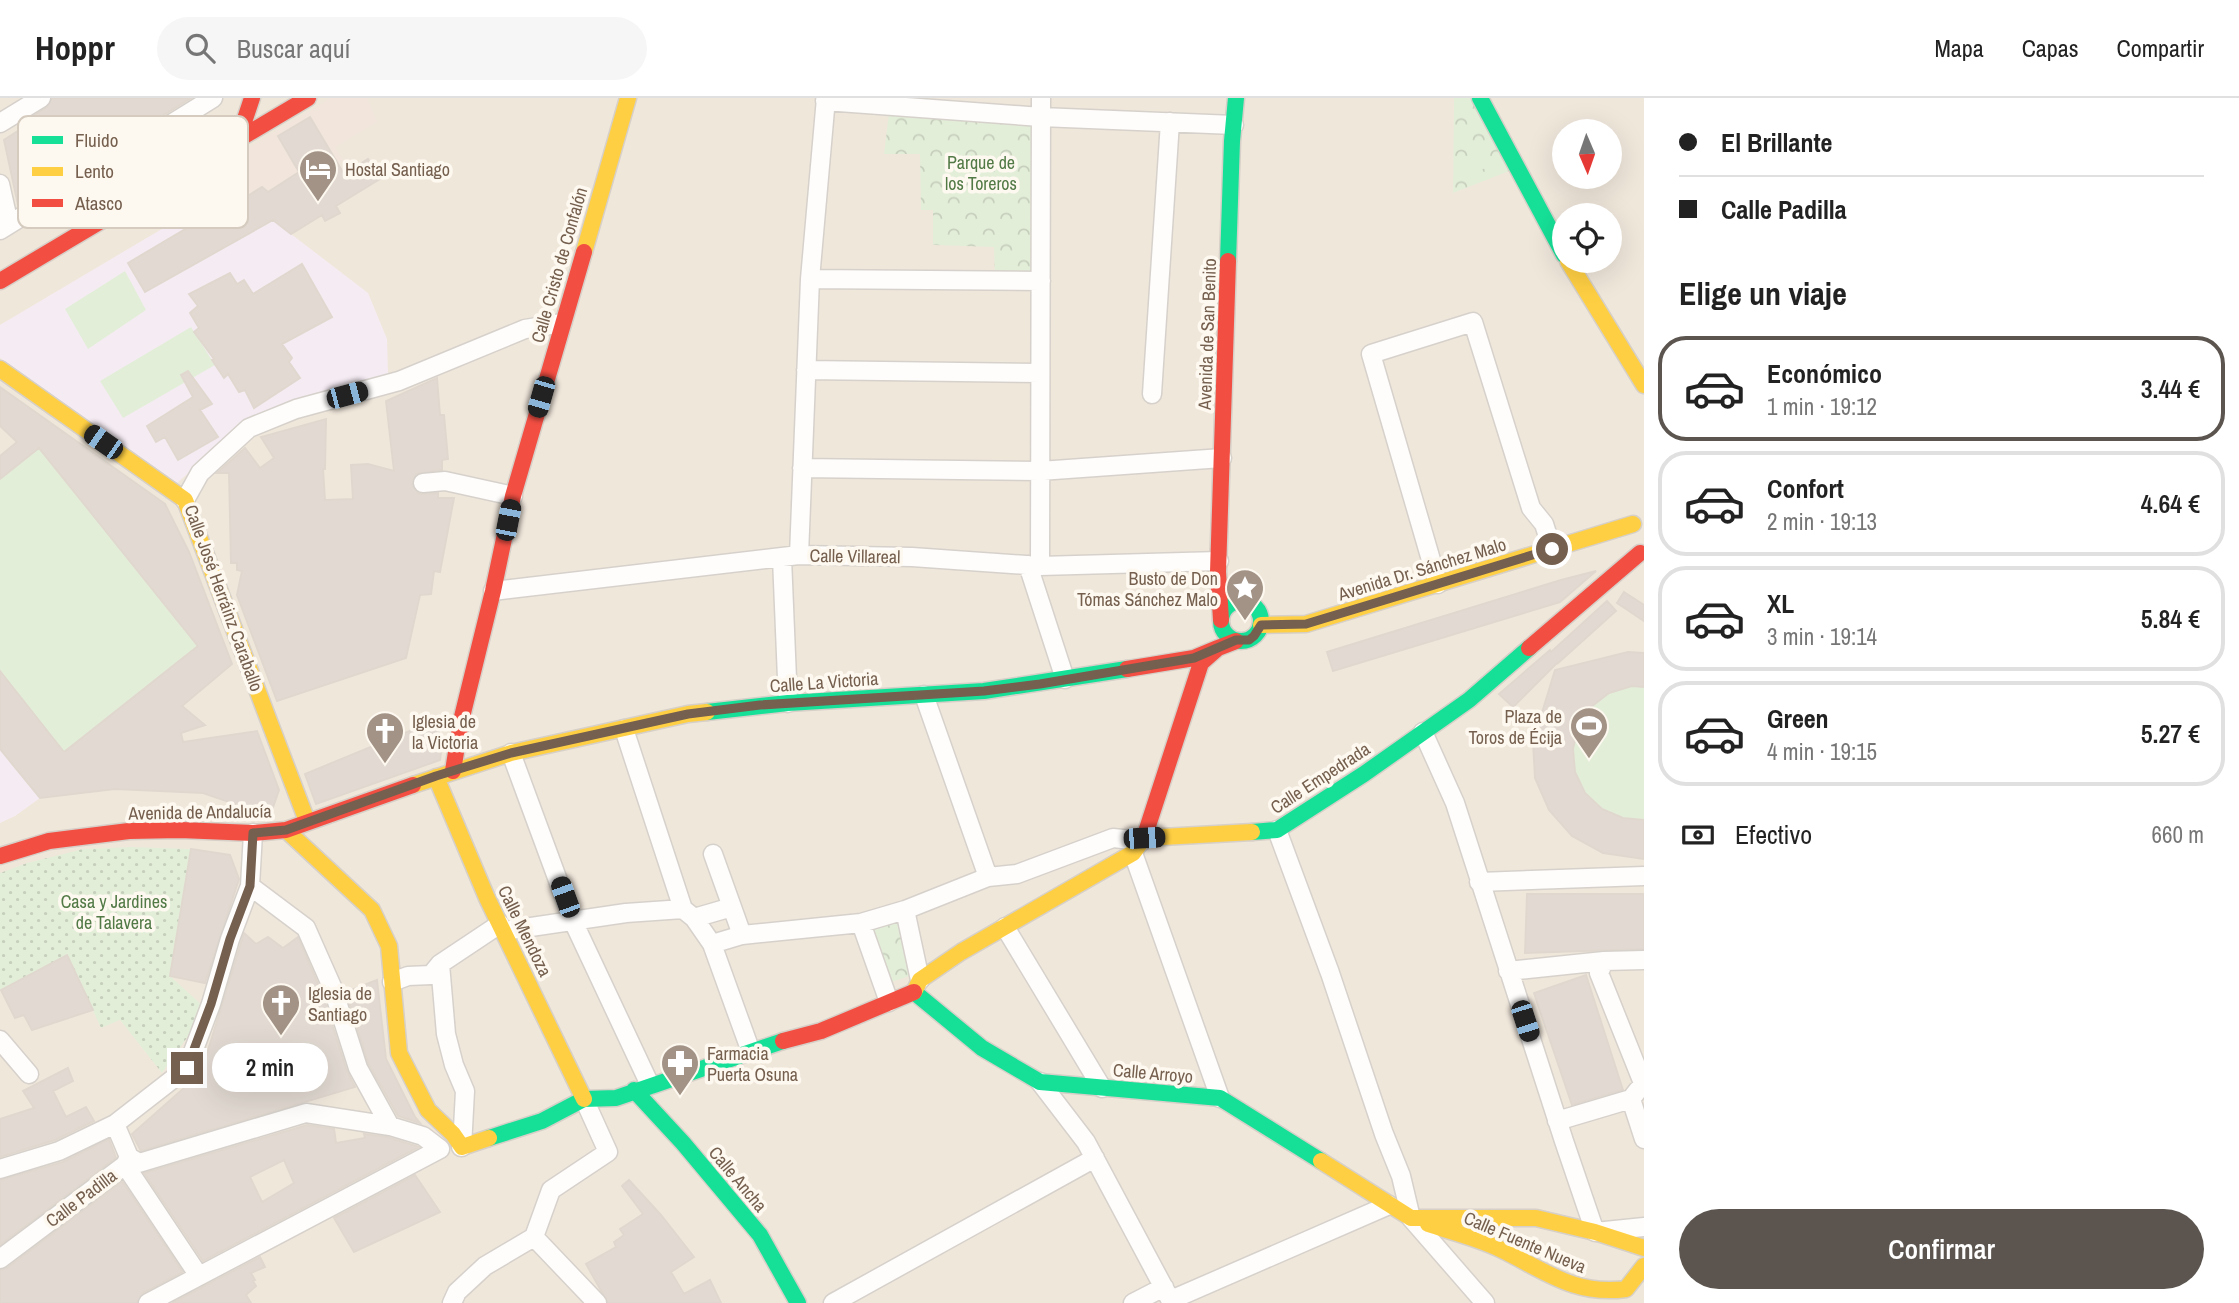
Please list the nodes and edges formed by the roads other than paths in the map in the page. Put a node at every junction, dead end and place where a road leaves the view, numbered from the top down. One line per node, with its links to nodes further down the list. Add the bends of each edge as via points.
1 (41, 98): 16 (street)
2 (213, 98): 11 (street)
3 (252, 98): 12 (street)
4 (284, 98): 14 (street)
5 (308, 98): 18 (street)
6 (628, 98): 29 (street, Calle Cristo de Confalón)
7 (1041, 98): 13 (street)
8 (1236, 98): 17 (street, Avenida de San Benito)
9 (1480, 98): 23 (street)
10 (826, 99): 13 (street); 26 (street)
11 (184, 116)
12 (246, 116)
13 (1041, 117): 15 (street); 28 (street)
14 (248, 120)
15 (1170, 122): 17 (street); 34 (street)
16 (0, 123)
17 (1234, 125): 35 (street, Avenida de San Benito)
18 (248, 134)
19 (0, 184): 20 (street)
20 (5, 227)
21 (67, 228): 24 (street)
22 (89, 228): 27 (street)
23 (1552, 233)
24 (0, 268)
25 (1575, 273): 33 (street)
26 (810, 279): 28 (street); 31 (street)
27 (0, 281)
28 (1041, 281): 32 (street)
29 (562, 323): 39 (street, Calle Cristo de Confalón); 40 (street, Calle José Herráinz Caraballo, via 525,328 398,381 296,409 248,428 200,472)
30 (0, 369): 40 (street)
31 (806, 370): 32 (street); 36 (street)
32 (1040, 373): 37 (street)
33 (1644, 385)
34 (1153, 394)
35 (1222, 458): 37 (street); 47 (street, Avenida de San Benito)
36 (802, 468): 37 (street); 45 (street)
37 (1040, 471): 46 (street)
38 (422, 483): 39 (street, via 445,481)
39 (513, 496): 49 (street, Calle Cristo de Confalón)
40 (186, 500): 63 (street, Calle José Herráinz Caraballo)
41 (1644, 508): 42 (street)
42 (1633, 524): 43 (street, Avenida Dr. Sánchez Malo); 44 (street, via 1632,534)
43 (1552, 549): 48 (street, Avenida Dr. Sánchez Malo); 48 (street, via 1544,524 1531,508 1474,322 1371,354)
44 (1642, 555): 59 (street, Calle Empedrada, via 1469,700)
45 (790, 557): 46 (street, Calle Villareal, via 912,557); 49 (street, Calle Villareal); 57 (street)
46 (1034, 566): 47 (street, Calle Villareal); 55 (street)
47 (1219, 567): 50 (street); 51 (street, Avenida de San Benito)
48 (1438, 584): 52 (street, Avenida Dr. Sánchez Malo, via 1306,624)
49 (493, 591): 61 (street, Calle Cristo de Confalón)
50 (1239, 601): 51 (street, via 1227,607); 52 (street, via 1256,608)
51 (1221, 620): 53 (street, via 1225,633)
52 (1261, 625): 53 (street, via 1249,640)
53 (1236, 640): 54 (street, Calle La Victoria)
54 (1218, 648): 55 (street, Calle La Victoria, via 1194,658); 67 (street, via 1201,663)
55 (1065, 679): 56 (street, Calle La Victoria)
56 (924, 695): 57 (street, Calle La Victoria); 70 (street)
57 (788, 703): 58 (street, Calle La Victoria, via 688,714)
58 (624, 729): 60 (street, Calle La Victoria); 76 (street)
59 (1423, 732): 65 (street, Calle Empedrada); 72 (street, via 1455,803)
60 (511, 753): 61 (street, Calle La Victoria); 77 (street)
61 (453, 771): 62 (street, Calle La Victoria)
62 (436, 776): 63 (street, Avenida de Andalucía); 80 (street, Calle Mendoza)
63 (307, 821): 64 (street, Avenida de Andalucía)
64 (286, 830): 66 (street, Avenida de Andalucía); 87 (street, via 372,910 389,946)
65 (1277, 830): 67 (street, Calle Empedrada); 110 (street, via 1401,1175)
66 (253, 833): 69 (street, Avenida de Andalucía, via 129,831 49,841); 73 (street)
67 (1140, 844): 70 (street, via 1113,838 1017,874); 79 (street, Calle Empedrada); 97 (street)
68 (713, 854): 74 (street)
69 (0, 856)
70 (988, 877): 75 (street)
71 (1644, 877): 72 (street)
72 (1479, 882): 86 (street)
73 (250, 886): 101 (street, via 187,1068); 102 (street, via 306,928 333,989 358,1068)
74 (732, 907): 76 (street); 81 (street)
75 (905, 910): 78 (street); 88 (street)
76 (689, 913): 77 (street); 82 (street)
77 (573, 921): 80 (street); 95 (street)
78 (861, 923): 81 (street); 89 (street)
79 (1005, 927): 88 (street, Calle Empedrada, via 961,952); 96 (street)
80 (502, 928): 85 (street); 98 (street, Calle Mendoza)
81 (742, 934): 82 (street)
82 (712, 944): 91 (street)
83 (1644, 960): 84 (street)
84 (1604, 961): 86 (street); 94 (street, via 1599,973)
85 (440, 964): 87 (street, via 431,975); 104 (street, via 446,1034 465,1091)
86 (1508, 971): 100 (street)
87 (392, 982): 104 (street, via 399,1053 428,1110)
88 (917, 986): 89 (street, Calle Empedrada); 93 (street, Calle Arroyo, via 982,1048)
89 (889, 1002): 91 (street, Calle Empedrada, via 821,1031)
90 (0, 1040): 92 (street)
91 (751, 1052): 95 (street, Calle Empedrada)
92 (29, 1074)
93 (1040, 1082): 96 (street, Calle Arroyo); 106 (street)
94 (1644, 1082): 99 (street)
95 (642, 1088): 98 (street, Calle Empedrada, via 616,1098); 123 (street, Calle Ancha, via 761,1235)
96 (1102, 1088): 97 (street, Calle Arroyo)
97 (1220, 1098): 109 (street, Calle Arroyo)
98 (584, 1099): 104 (street, via 542,1121); 113 (street, via 608,1152 551,1190)
99 (1631, 1100): 100 (street); 103 (street)
100 (1557, 1121): 112 (street)
101 (115, 1124): 107 (street, Calle Padilla); 108 (street, via 59,1151)
102 (390, 1126): 105 (street, via 423,1136); 107 (street, via 306,1113 139,1163)
103 (1644, 1139)
104 (462, 1147): 105 (street)
105 (440, 1149): 117 (street)
106 (1095, 1158): 119 (street); 124 (street)
107 (127, 1161): 115 (street, Calle Padilla); 117 (street)
108 (0, 1168)
109 (1389, 1205): 110 (street, Calle Fuente Nueva); 119 (street)
110 (1411, 1218): 112 (street, via 1536,1218); 118 (street, Calle Fuente Nueva, via 1497,1248 1578,1287 1601,1292); 126 (street)
111 (1644, 1227): 112 (street)
112 (1595, 1231): 114 (street)
113 (534, 1237): 121 (street, via 485,1266 457,1292); 122 (street)
114 (1644, 1248)
115 (0, 1259)
116 (1644, 1266): 118 (street, Calle Fuente Nueva)
117 (199, 1276): 120 (street)
118 (1637, 1289)
119 (1169, 1297): 125 (street)
120 (148, 1303)
121 (452, 1303)
122 (597, 1303)
123 (798, 1303)
124 (833, 1303)
125 (1133, 1303)
126 (1485, 1303)

